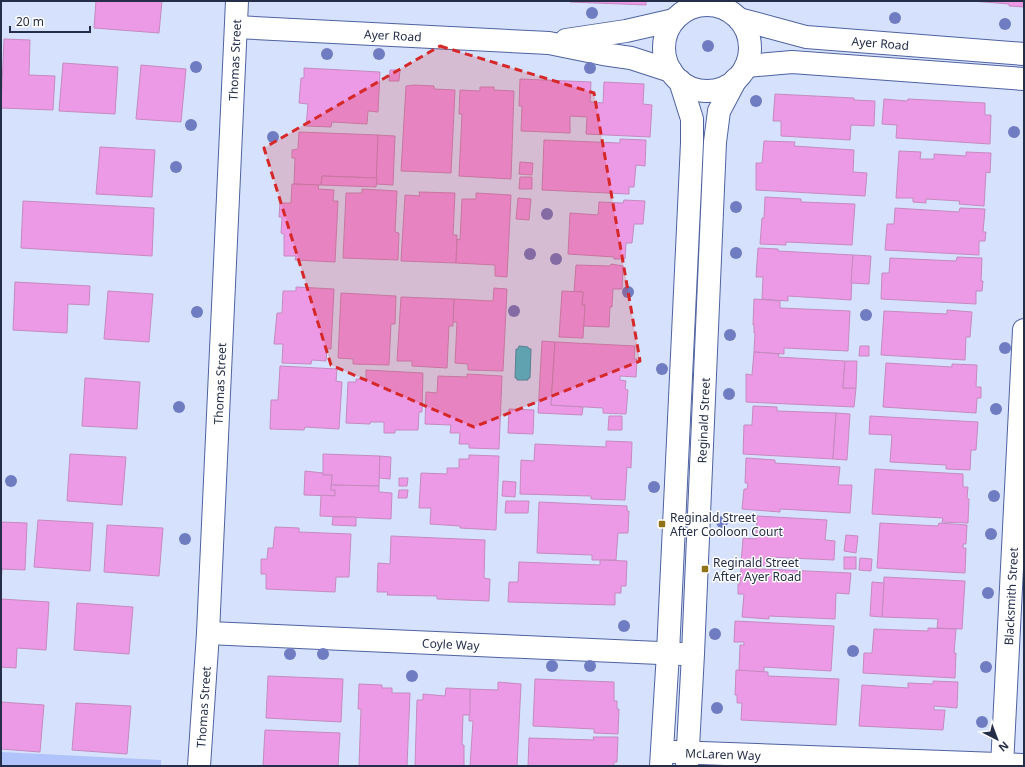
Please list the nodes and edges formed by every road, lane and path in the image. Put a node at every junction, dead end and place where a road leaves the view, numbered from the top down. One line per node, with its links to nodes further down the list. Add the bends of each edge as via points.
1 (238, 1): 4 (street, Thomas Street)
2 (682, 11): 3 (street, via 712,4); 5 (street, Ayer Road, via 598,36); 8 (street, via 667,32 664,45 665,59)
3 (734, 11): 6 (street, Ayer Road, via 806,37); 7 (street, via 746,29 750,41 750,54)
4 (236, 26): 5 (street, Ayer Road); 11 (street, Thomas Street)
5 (549, 43): 8 (street, Ayer Road, via 631,58)
6 (1024, 54)
7 (741, 72): 8 (street, via 726,86 714,90 690,87); 9 (street, via 792,62); 13 (street, Reginald Street, via 719,111 715,142)
8 (675, 76): 12 (street, Reginald Street, via 692,119 692,143)
9 (1024, 79)
10 (1024, 330): 16 (street, Blacksmith Street)
11 (208, 633): 12 (street, Coyle Way); 17 (street, Thomas Street)
12 (668, 653): 13 (street, Coyle Way); 14 (street, Reginald Street)
13 (693, 654): 15 (street, Reginald Street)
14 (661, 759): 15 (street, McLaren Way)
15 (687, 759): 16 (street, McLaren Way)
16 (1002, 765): 18 (street, McLaren Way)
17 (199, 766)
18 (1024, 766)

